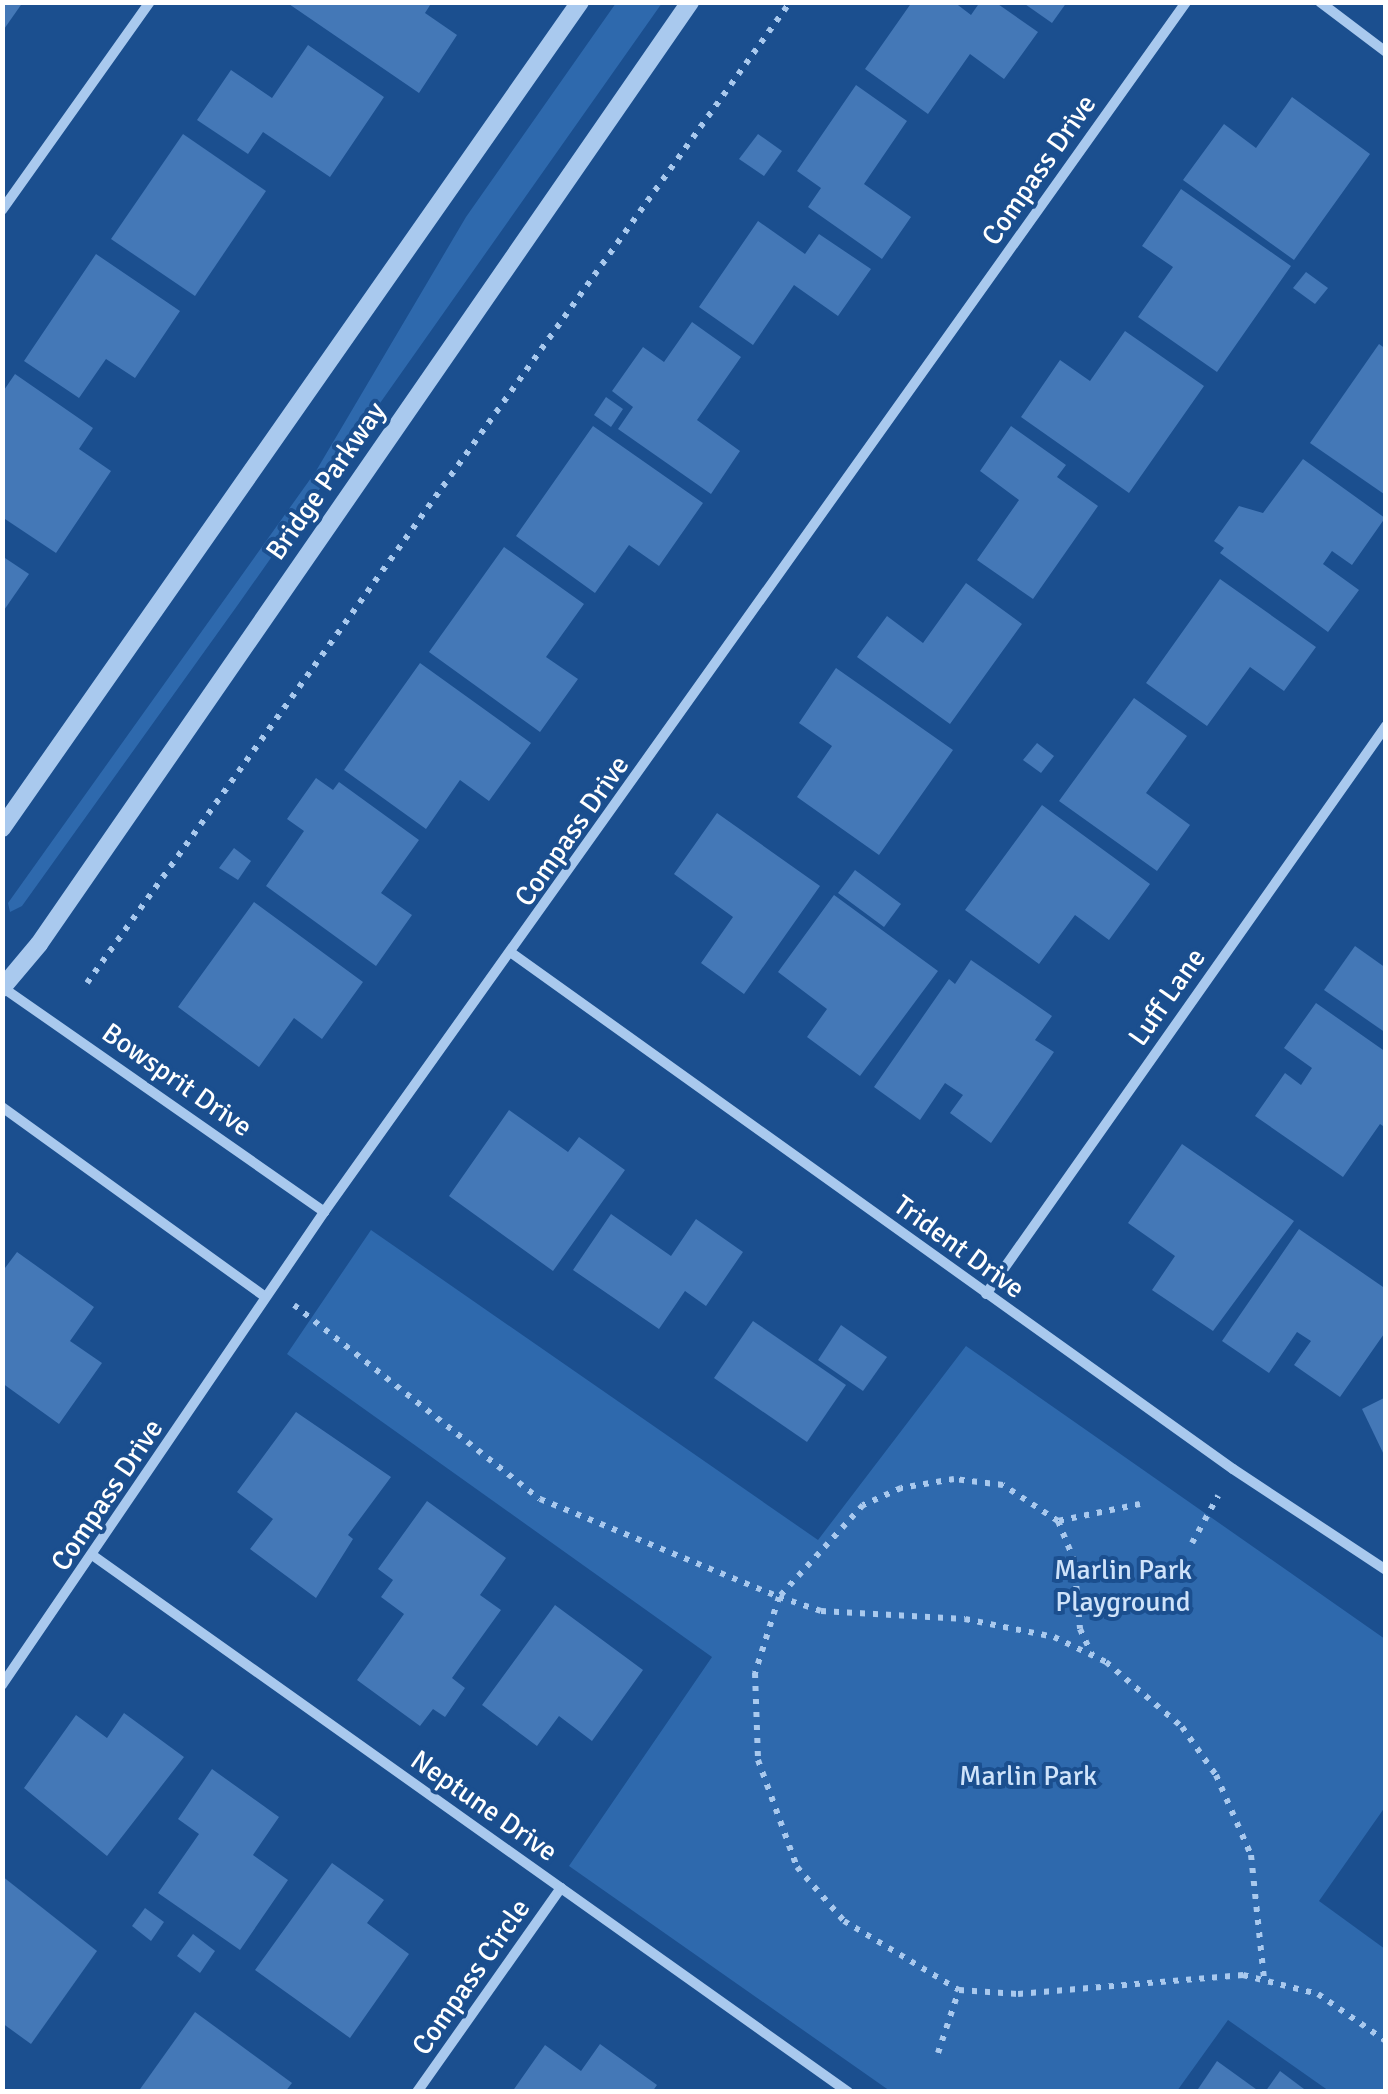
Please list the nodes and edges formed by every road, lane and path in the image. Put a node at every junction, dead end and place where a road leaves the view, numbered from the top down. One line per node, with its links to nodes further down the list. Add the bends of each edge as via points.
1 (150, 2): 8 (street)
2 (580, 2): 10 (street)
3 (690, 2): 13 (street, Bridge Parkway)
4 (790, 2): 12 (path)
5 (1320, 2): 7 (street)
6 (1184, 4): 11 (street, Compass Drive)
7 (1386, 52)
8 (2, 210)
9 (1386, 726): 17 (street, Luff Lane)
10 (2, 828)
11 (512, 954): 15 (street, Compass Drive); 17 (street, Trident Drive)
12 (88, 982)
13 (3, 987): 15 (street, Bowsprit Drive)
14 (2, 1107): 18 (street)
15 (324, 1212): 16 (street, Compass Drive)
16 (272, 1286): 18 (street, Compass Drive); 25 (path, via 540,1499)
17 (986, 1294): 19 (street, Trident Drive)
18 (265, 1297): 23 (street, Compass Drive)
19 (1233, 1469): 22 (path); 24 (street, Trident Drive)
20 (1140, 1504): 21 (path)
21 (1058, 1521): 25 (path, via 1003,1485 954,1479 901,1488 863,1504); 26 (path, via 1074,1560 1080,1629)
22 (1192, 1543)
23 (94, 1557): 27 (street, Compass Drive); 28 (street, Neptune Drive)
24 (1386, 1570)
25 (779, 1597): 26 (path, via 821,1611 966,1619 1054,1637); 30 (path, via 755,1673 758,1760 797,1868 844,1921)
26 (1092, 1656): 29 (path, via 1182,1727 1216,1776 1250,1855)
27 (2, 1685)
28 (562, 1888): 33 (street, Compass Circle); 34 (street, Neptune Drive)
29 (1264, 1978): 30 (path, via 1206,1976 1018,1994); 31 (path, via 1318,1994)
30 (959, 1990): 32 (path)
31 (1386, 2041)
32 (938, 2053)
33 (417, 2092)
34 (848, 2092)

